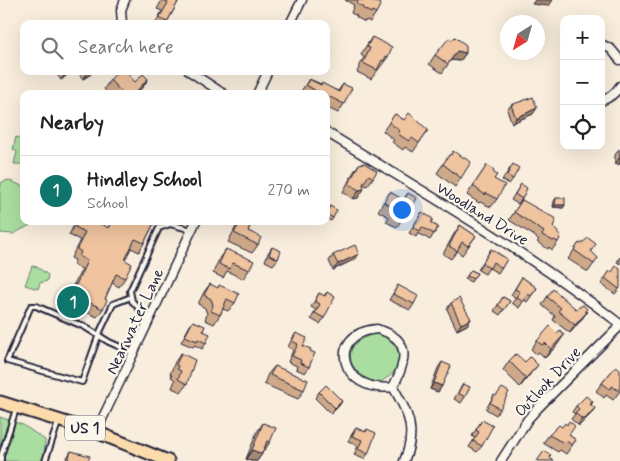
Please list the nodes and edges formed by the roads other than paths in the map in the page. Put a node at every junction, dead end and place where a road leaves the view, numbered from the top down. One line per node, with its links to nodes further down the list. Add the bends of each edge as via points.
1 (125, 0): 3 (street)
2 (302, 0): 4 (street)
3 (122, 20)
4 (292, 20)
5 (605, 46): 6 (street)
6 (619, 56)
7 (195, 75): 10 (street)
8 (266, 75): 11 (street)
9 (620, 86): 12 (street)
10 (218, 90)
11 (261, 90)
12 (605, 100)
13 (330, 134): 20 (street, Woodland Drive, via 542,266)
14 (167, 225): 18 (lane, via 159,228 130,291)
15 (174, 225): 17 (lane)
16 (194, 225): 17 (street, Nearwater Lane)
17 (192, 230): 19 (street, Nearwater Lane)
18 (131, 296): 19 (lane); 21 (lane, via 112,304)
19 (149, 320): 22 (street, Nearwater Lane)
20 (620, 325): 32 (street, Outlook Drive, via 538,408)
21 (99, 334): 21 (lane, via 31,306 7,361 82,382); 22 (lane)
22 (134, 354): 27 (street, Nearwater Lane)
23 (393, 387): 23 (street, via 404,363 398,341 389,332 367,330 349,342 344,361 347,369 363,384); 31 (street, via 409,418 412,434)
24 (0, 402): 25 (main road, US 1)
25 (17, 407): 26 (main road, US 1); 28 (lane)
26 (59, 419): 27 (main road, US 1); 29 (lane)
27 (96, 432): 30 (main road, US 1)
28 (1, 461)
29 (45, 461)
30 (167, 461)
31 (404, 461)
32 (501, 461)

